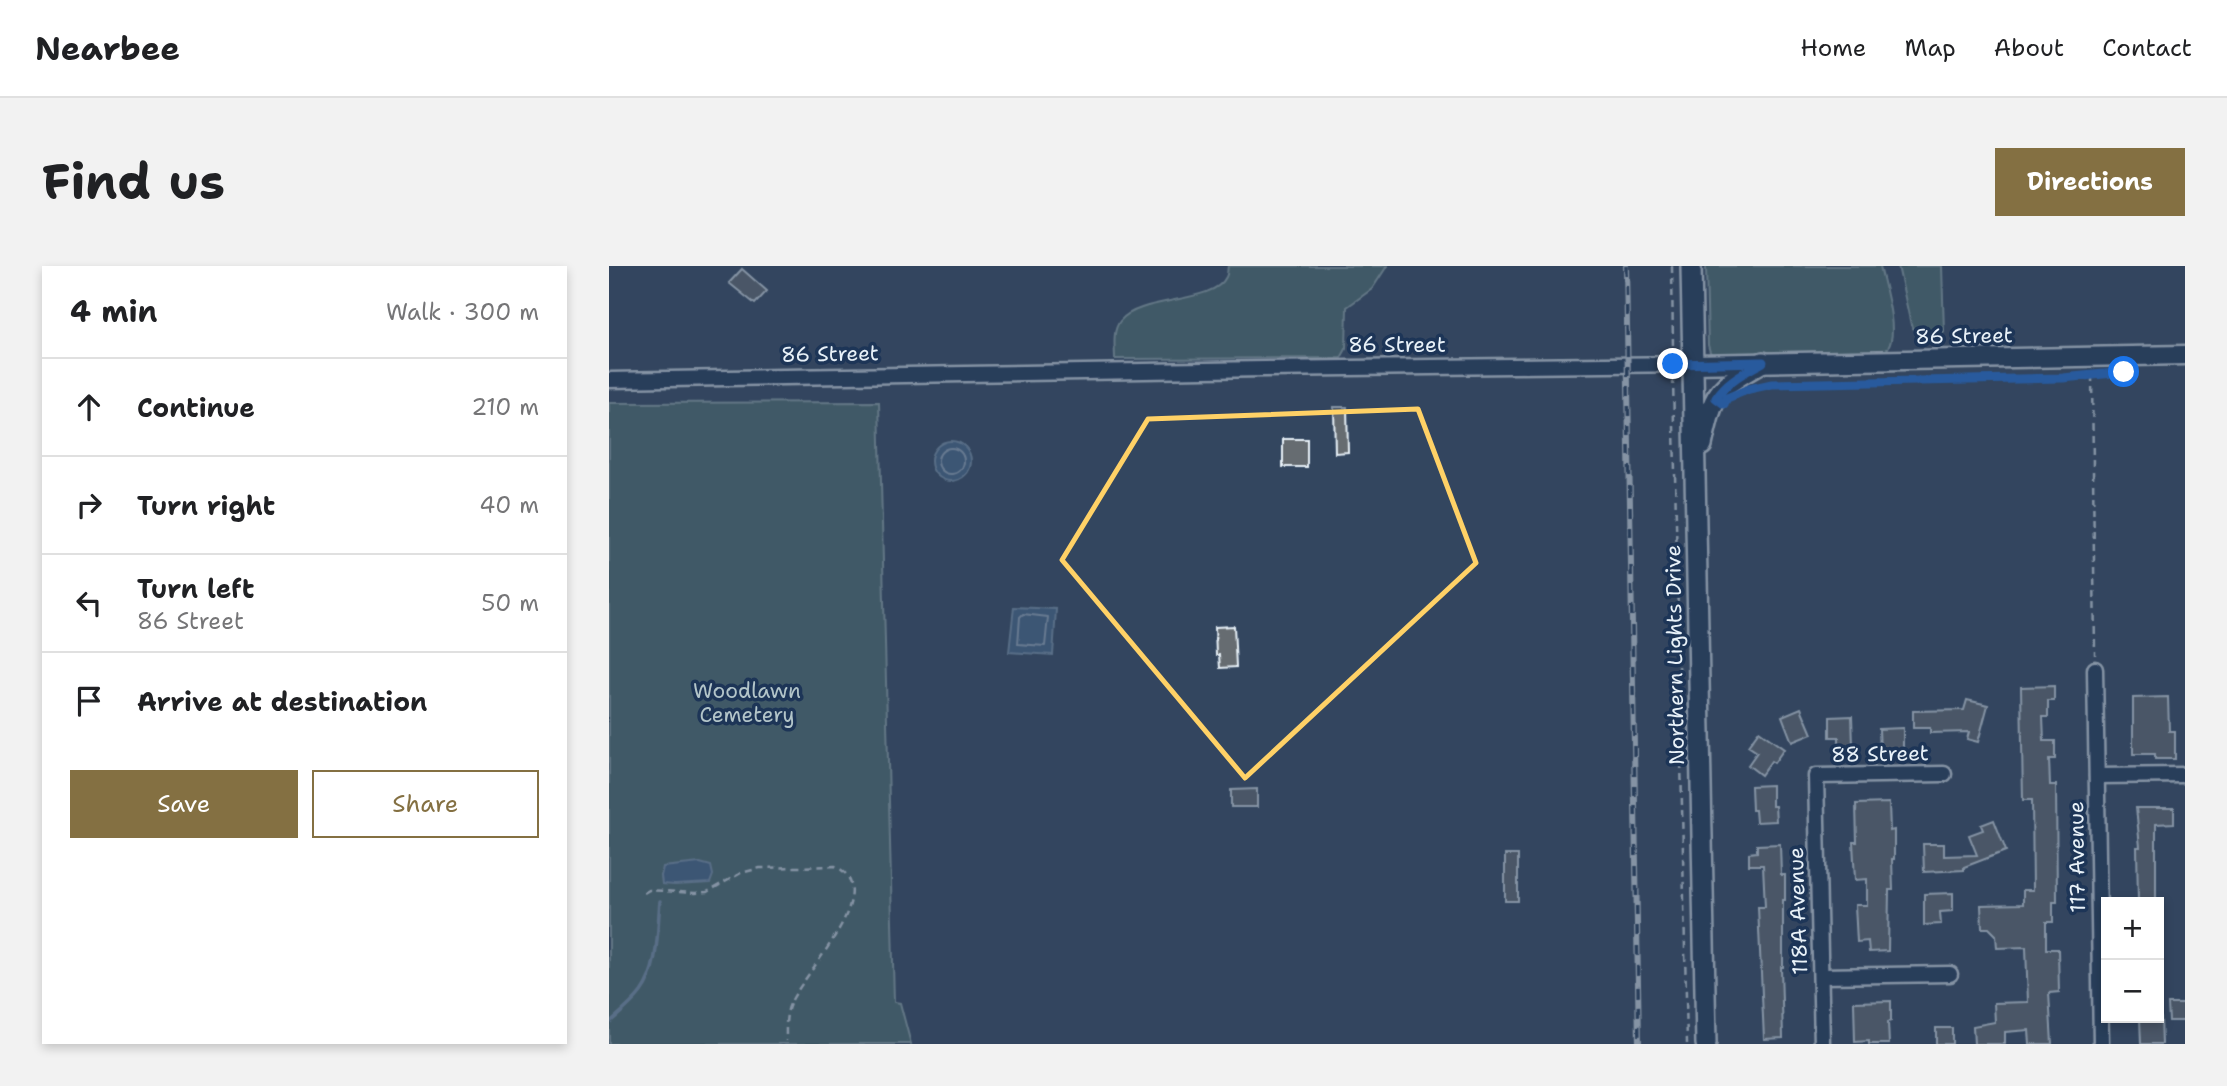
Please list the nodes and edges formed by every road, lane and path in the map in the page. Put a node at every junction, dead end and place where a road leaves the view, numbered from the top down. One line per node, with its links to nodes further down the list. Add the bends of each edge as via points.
1 (1672, 266): 5 (path)
2 (1691, 266): 6 (main road, Northern Lights Drive)
3 (2185, 355): 4 (street, 86 Street)
4 (1763, 362): 6 (street, 86 Street); 11 (main road, via 1730,380 1716,398)
5 (1673, 364): 6 (street, 86 Street); 9 (street, 86 Street); 21 (path)
6 (1693, 364): 11 (main road, Northern Lights Drive)
7 (2113, 372): 8 (path)
8 (2092, 374): 10 (path, via 1772,384); 12 (path)
9 (609, 380)
10 (1749, 389)
11 (1695, 481): 22 (main road, Northern Lights Drive)
12 (2095, 669): 16 (street, 117 Avenue)
13 (1944, 774): 15 (street, 88 Street)
14 (2185, 775): 16 (street)
15 (1816, 776): 19 (street, 118A Avenue)
16 (2097, 776): 24 (street, 117 Avenue)
17 (643, 893): 20 (path, via 707,892 760,868 835,866 845,871 852,890 847,915 790,1003)
18 (1950, 974): 19 (street)
19 (1821, 976): 23 (street, 118A Avenue)
20 (786, 1041)
21 (1687, 1044)
22 (1706, 1044)
23 (1822, 1044)
24 (2101, 1044)

